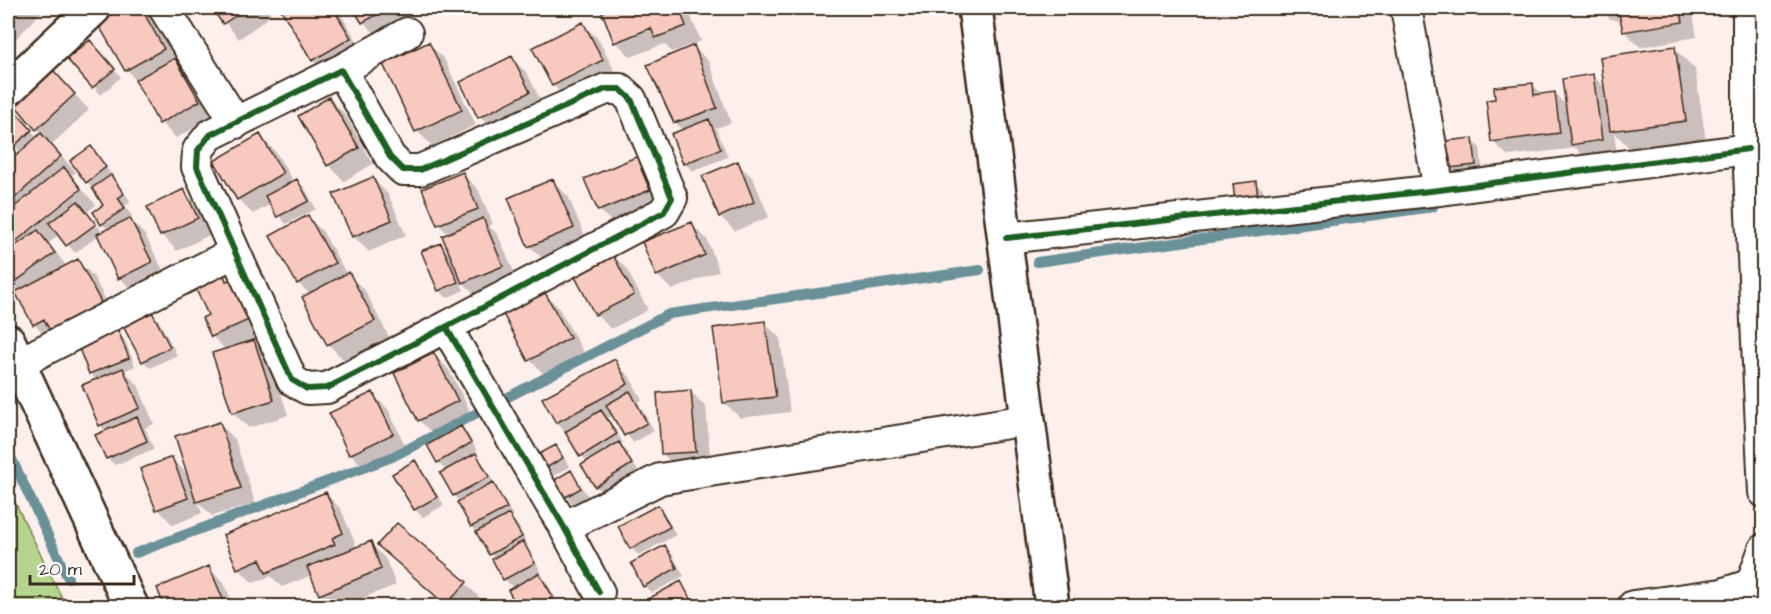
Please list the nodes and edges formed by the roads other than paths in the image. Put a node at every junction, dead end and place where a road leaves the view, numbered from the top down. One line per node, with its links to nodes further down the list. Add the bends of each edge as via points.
1 (94, 8): 8 (street)
2 (164, 8): 9 (street)
3 (975, 8): 12 (street)
4 (1406, 8): 11 (street)
5 (1748, 8): 10 (street)
6 (407, 33): 7 (street)
7 (340, 70): 9 (street); 14 (street, via 390,157 403,170 420,170 606,88 620,89 630,99 672,198 664,212)
8 (8, 89)
9 (236, 123): 13 (street, via 210,135 198,150 197,167)
10 (1748, 149): 11 (street); 17 (street)
11 (1439, 190): 12 (street)
12 (1006, 238): 16 (street)
13 (235, 252): 14 (street, via 292,380 307,389 327,388); 15 (street)
14 (446, 327): 18 (street)
15 (13, 352): 22 (street)
16 (1027, 420): 18 (street, via 660,479); 23 (street)
17 (1764, 492)
18 (564, 527): 20 (street)
19 (1764, 549): 21 (street)
20 (599, 592)
21 (1752, 592): 24 (street)
22 (131, 606)
23 (1052, 606)
24 (1633, 606)

